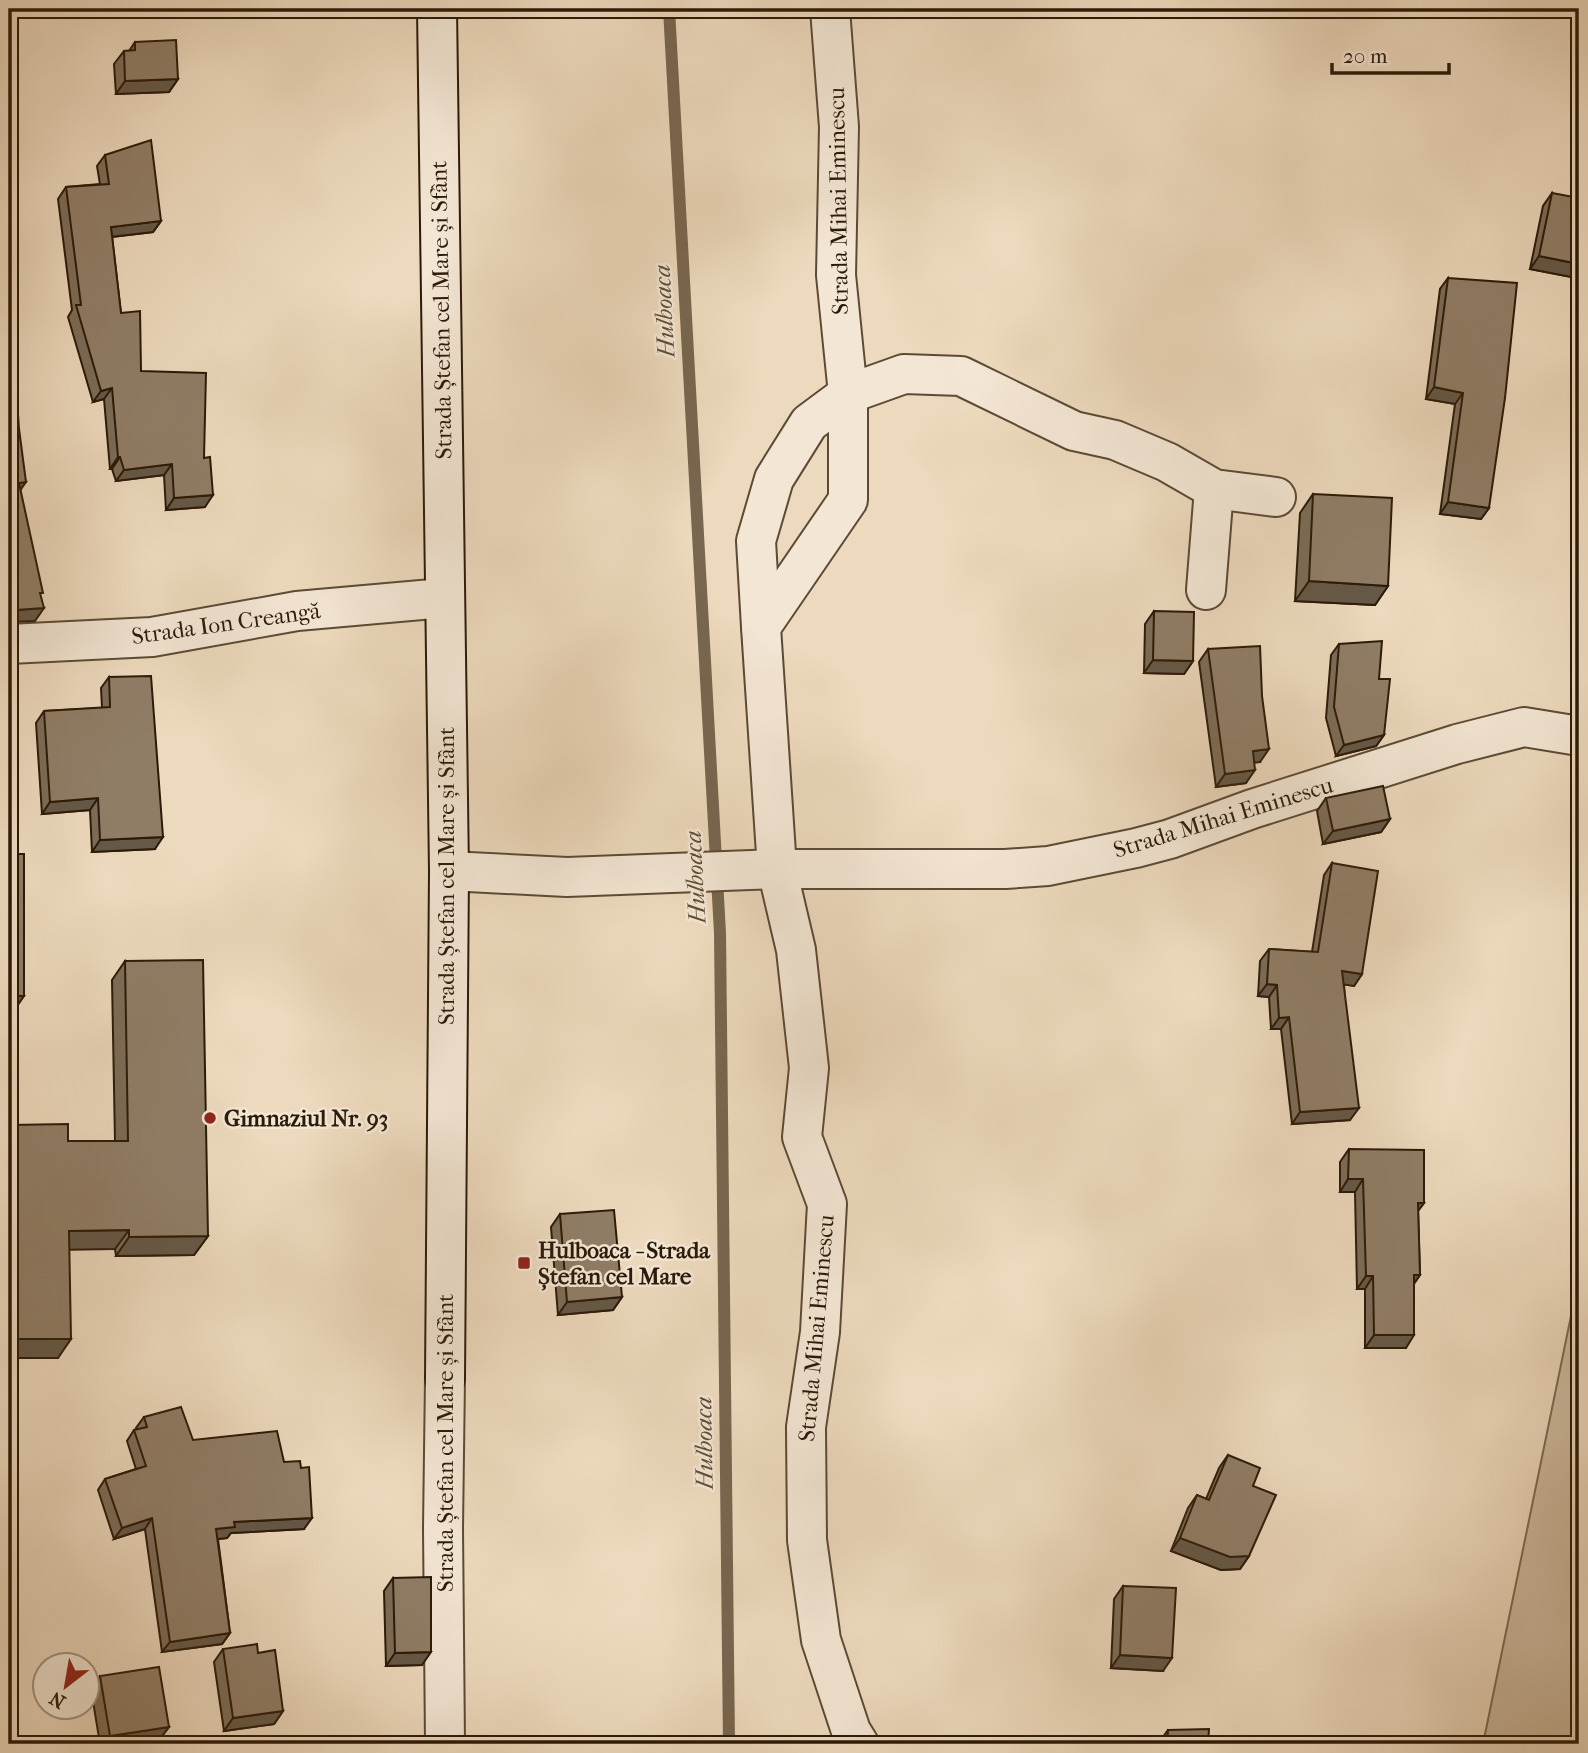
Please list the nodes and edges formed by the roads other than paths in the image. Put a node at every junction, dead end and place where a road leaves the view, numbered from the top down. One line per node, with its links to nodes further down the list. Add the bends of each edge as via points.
1 (438, 9): 7 (street, Strada Ștefan cel Mare și Sfânt)
2 (830, 9): 3 (street, Strada Mihai Eminescu, via 839,127 836,275)
3 (848, 394): 4 (street, Strada Mihai Eminescu, via 904,374 961,376 1074,431 1115,440 1167,463); 8 (street, Strada Mihai Eminescu, via 848,500); 8 (street, Strada Mihai Eminescu, via 808,423 774,479 757,541)
4 (1214, 489): 5 (street, Strada Mihai Eminescu); 6 (street)
5 (1276, 497)
6 (1206, 590)
7 (444, 598): 9 (street, Strada Ion Creangă, via 297,611 152,637); 12 (street, Strada Ștefan cel Mare și Sfânt)
8 (761, 626): 11 (street, Strada Mihai Eminescu)
9 (9, 644)
10 (1579, 736): 11 (street, Strada Mihai Eminescu, via 1524,727 1316,788 1170,839 1048,866)
11 (761, 870): 12 (street, Strada Mihai Eminescu, via 567,877); 14 (street, Strada Mihai Eminescu, via 796,950 809,1068 802,1137 827,1203 820,1332 806,1427 807,1540 821,1640)
12 (449, 871): 13 (street, Strada Ștefan cel Mare și Sfânt)
13 (445, 1744)
14 (859, 1744)

